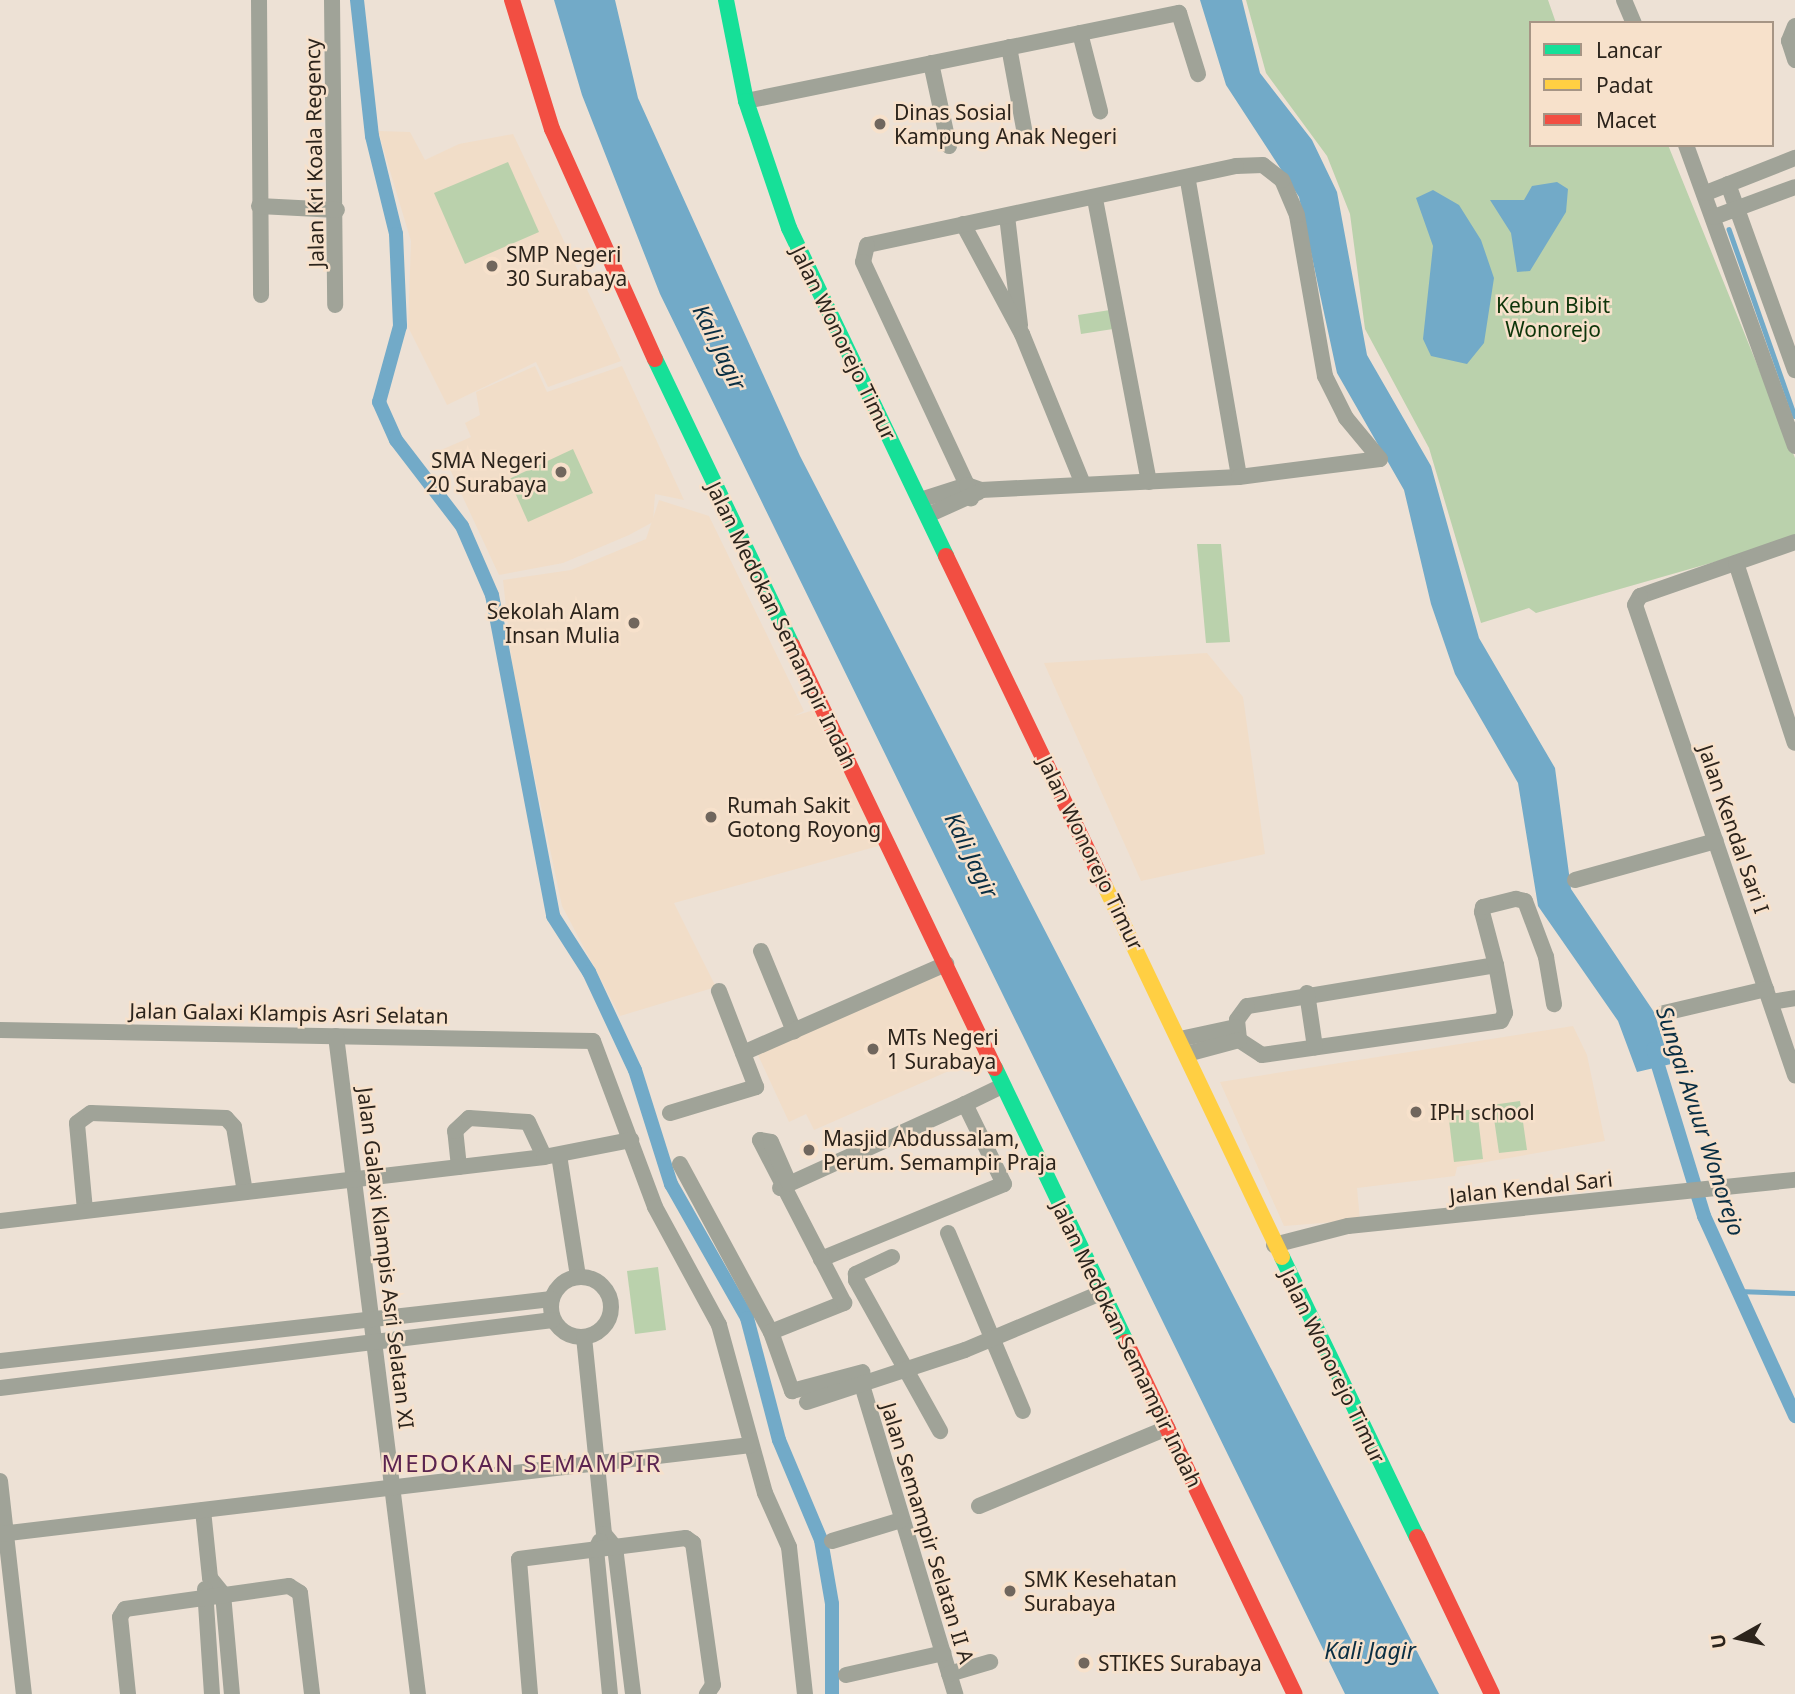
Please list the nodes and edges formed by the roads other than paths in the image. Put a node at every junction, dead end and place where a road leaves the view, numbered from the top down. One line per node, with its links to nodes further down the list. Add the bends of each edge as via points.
1 (259, 0): 24 (street)
2 (332, 0): 26 (street, Jalan Kri Koala Regency)
3 (512, 0): 46 (street, Jalan Medokan Semampir Indah, via 552,129 609,263)
4 (726, 0): 13 (street, Jalan Wonorejo Timur)
5 (1624, 0): 6 (street)
6 (1633, 21)
7 (1795, 26): 10 (street, via 1788,41)
8 (1080, 33): 9 (street); 12 (street, via 1182,13); 14 (street)
9 (1009, 47): 11 (street); 15 (street)
10 (1795, 60)
11 (931, 63): 13 (street); 16 (street)
12 (1198, 74)
13 (746, 101): 39 (street, Jalan Wonorejo Timur, via 789,228)
14 (1100, 111)
15 (1024, 130)
16 (949, 146)
17 (1687, 147): 22 (street)
18 (1795, 158): 20 (street)
19 (1188, 181): 23 (street); 35 (street); 35 (street, via 1263,165 1282,180 1297,215 1325,376 1346,418 1380,459)
20 (1728, 184): 22 (street); 25 (street)
21 (1795, 187): 25 (street)
22 (1706, 193): 28 (street)
23 (1095, 199): 27 (street); 36 (street)
24 (259, 206): 26 (street); 30 (street)
25 (1738, 208): 28 (street); 33 (street)
26 (337, 210): 31 (street, Jalan Kri Koala Regency)
27 (1007, 216): 29 (street); 32 (street)
28 (1714, 217): 34 (street)
29 (963, 224): 32 (street); 38 (street, via 867,245 863,252)
30 (261, 295)
31 (335, 305)
32 (1022, 334): 37 (street)
33 (1795, 370)
34 (1795, 446)
35 (1239, 477): 36 (street)
36 (1149, 482): 37 (street)
37 (1083, 484): 38 (street)
38 (973, 491): 39 (street)
39 (924, 508): 58 (street, Jalan Wonorejo Timur)
40 (1795, 542): 41 (street)
41 (1736, 563): 42 (street); 43 (street, Jalan Kendal Sari I, via 1640,596 1635,605)
42 (1795, 743)
43 (1716, 841): 44 (street); 50 (street, Jalan Kendal Sari I)
44 (1575, 880)
45 (761, 951): 55 (street)
46 (946, 964): 55 (street); 62 (street, Jalan Medokan Semampir Indah)
47 (1496, 965): 49 (street); 52 (street, via 1483,907 1522,898 1548,964); 59 (street, via 1505,1013 1501,1021)
48 (719, 991): 60 (street)
49 (1307, 993): 56 (street, via 1247,1006); 59 (street)
50 (1768, 995): 51 (street); 53 (street); 61 (street, Jalan Kendal Sari I)
51 (1795, 998)
52 (1554, 1004)
53 (1664, 1013)
54 (0, 1030): 57 (street, Jalan Galaxi Klampis Asri Selatan)
55 (794, 1031): 60 (street)
56 (1237, 1034): 58 (street); 59 (street, via 1257,1055)
57 (337, 1036): 65 (street, Jalan Galaxi Klampis Asri Selatan, via 578,1036 593,1041 603,1055); 70 (street, Jalan Galaxi Klampis Asri Selatan XI)
58 (1184, 1046): 77 (street, Jalan Wonorejo Timur)
59 (1315, 1047)
60 (743, 1053): 64 (street, via 753,1089)
61 (1795, 1076)
62 (1003, 1086): 63 (street); 81 (street, Jalan Medokan Semampir Indah)
63 (964, 1104): 72 (street); 79 (street, via 1004,1184)
64 (670, 1113)
65 (631, 1140): 67 (street); 97 (street, via 655,1207 719,1325)
66 (760, 1140): 72 (street)
67 (552, 1156): 69 (street); 69 (street, via 528,1122 468,1118 455,1131); 80 (street)
68 (680, 1164): 85 (street)
69 (458, 1167): 70 (street)
70 (355, 1179): 73 (street); 84 (street, Jalan Galaxi Klampis Asri Selatan XI)
71 (1795, 1180): 77 (street, Jalan Kendal Sari, via 1348,1226)
72 (785, 1185): 79 (street)
73 (245, 1192): 74 (street); 74 (street, via 234,1126 226,1118 91,1113 77,1123)
74 (85, 1210): 75 (street)
75 (0, 1221)
76 (948, 1233): 87 (street)
77 (1274, 1245): 127 (street, Jalan Wonorejo Timur)
78 (892, 1257): 90 (street, via 856,1277)
79 (821, 1259): 85 (street, via 844,1303)
80 (578, 1276): 82 (street, via 561,1283); 86 (street, via 596,1281 611,1304 601,1329)
81 (1103, 1292): 87 (street); 95 (street, Jalan Medokan Semampir Indah)
82 (552, 1299): 83 (street); 84 (street)
83 (554, 1320): 86 (street, via 566,1333); 88 (street)
84 (373, 1321): 88 (street, Jalan Galaxi Klampis Asri Selatan XI); 89 (street)
85 (771, 1332): 91 (street, via 792,1391)
86 (583, 1337): 98 (street)
87 (993, 1339): 90 (street); 94 (street)
88 (375, 1342): 92 (street); 100 (street, Jalan Galaxi Klampis Asri Selatan XI)
89 (0, 1361)
90 (908, 1370): 91 (street); 96 (street)
91 (862, 1379): 93 (street); 103 (street, Jalan Semampir Selatan II A)
92 (0, 1388)
93 (807, 1402)
94 (1023, 1411)
95 (1167, 1428): 101 (street); 126 (street, Jalan Medokan Semampir Indah)
96 (940, 1431)
97 (751, 1445): 98 (street); 124 (street, via 789,1547)
98 (594, 1461): 100 (street); 106 (street)
99 (0, 1481): 104 (street)
100 (393, 1483): 102 (street); 119 (street, Jalan Galaxi Klampis Asri Selatan XI)
101 (979, 1506)
102 (203, 1510): 104 (street); 107 (street)
103 (901, 1520): 105 (street); 110 (street, Jalan Semampir Selatan II A)
104 (3, 1533): 114 (street)
105 (832, 1541)
106 (605, 1543): 120 (street, via 525,1557 516,1565); 121 (street); 122 (street); 123 (street, via 686,1538 693,1543 713,1685)
107 (210, 1578): 108 (street); 109 (street)
108 (223, 1594): 109 (street); 117 (street); 118 (street, via 299,1590)
109 (201, 1597): 115 (street, via 123,1612); 116 (street)
110 (944, 1653): 112 (street, Jalan Semampir Selatan II A); 113 (street)
111 (990, 1662): 112 (street)
112 (949, 1674): 125 (street, Jalan Semampir Selatan II A)
113 (846, 1675)
114 (24, 1694)
115 (128, 1694)
116 (212, 1694)
117 (232, 1694)
118 (312, 1694)
119 (418, 1694)
120 (530, 1694)
121 (610, 1694)
122 (633, 1694)
123 (707, 1694)
124 (805, 1694)
125 (955, 1694)
126 (1295, 1694)
127 (1492, 1694)

